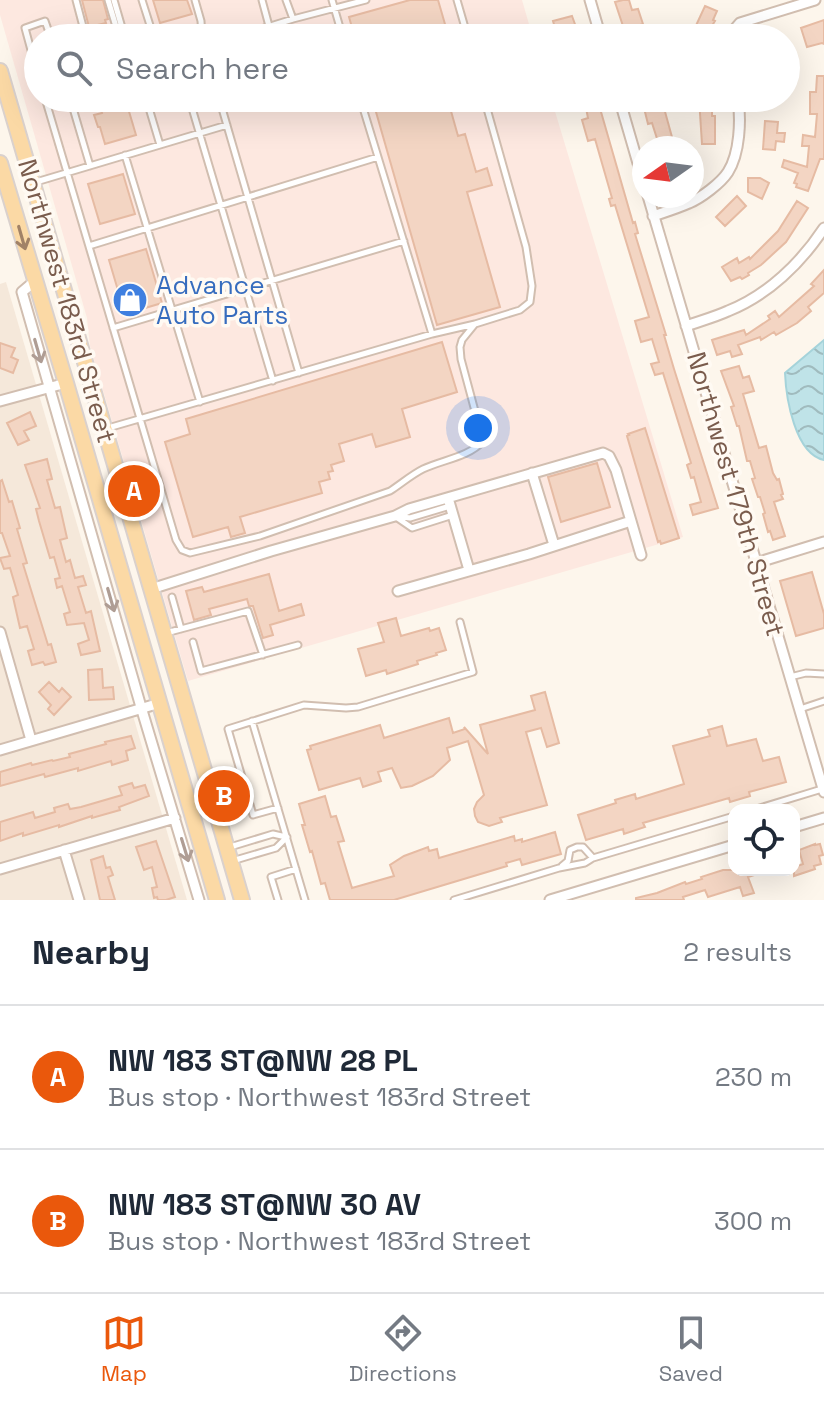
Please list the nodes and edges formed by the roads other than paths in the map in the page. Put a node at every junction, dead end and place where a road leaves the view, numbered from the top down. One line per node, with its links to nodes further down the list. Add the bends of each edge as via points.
1 (76, 0): 14 (lane)
2 (111, 0): 15 (lane); 16 (lane)
3 (142, 0): 17 (lane)
4 (195, 0): 18 (lane)
5 (262, 0): 19 (lane)
6 (286, 0): 13 (lane)
7 (332, 0): 12 (lane)
8 (366, 0): 12 (lane)
9 (457, 0): 22 (lane)
10 (590, 0): 23 (street)
11 (815, 0): 24 (street)
12 (334, 8): 13 (lane); 21 (lane)
13 (293, 19): 20 (lane)
14 (82, 24)
15 (116, 24)
16 (120, 24)
17 (150, 24)
18 (201, 24)
19 (268, 24)
20 (276, 24)
21 (339, 24)
22 (464, 24)
23 (597, 24)
24 (739, 24)
25 (0, 71): 44 (main road, Northwest 183rd Street)
26 (49, 112): 43 (lane)
27 (74, 112): 41 (lane)
28 (150, 112): 38 (lane)
29 (193, 112): 36 (lane)
30 (223, 112): 35 (lane)
31 (364, 112): 40 (lane)
32 (488, 112): 57 (lane, via 532,286 530,302 520,310)
33 (623, 112): 37 (street)
34 (738, 112): 48 (street, via 736,150 728,172 691,202)
35 (227, 125): 36 (lane); 45 (lane)
36 (200, 133): 38 (lane); 46 (lane)
37 (632, 143)
38 (160, 145): 39 (lane)
39 (125, 155): 41 (lane); 49 (lane)
40 (378, 157): 45 (lane); 51 (lane)
41 (90, 166): 43 (lane)
42 (1, 173): 53 (main road, Northwest 183rd Street, one-way to 53)
43 (67, 173): 44 (lane); 52 (lane)
44 (32, 183): 69 (main road, Northwest 183rd Street)
45 (247, 196): 46 (lane); 54 (lane)
46 (221, 204): 49 (lane); 55 (lane)
47 (651, 208): 48 (street, Northwest 179th Street)
48 (653, 216): 58 (street, Northwest 179th Street)
49 (147, 227): 52 (lane); 56 (lane)
50 (824, 228): 58 (street, via 797,263 764,291)
51 (404, 241): 54 (lane); 60 (lane)
52 (88, 246): 59 (lane)
53 (35, 281): 63 (main road, Northwest 183rd Street); 64 (street, one-way to 64, via 22,292)
54 (273, 281): 55 (lane); 61 (lane)
55 (246, 289): 56 (lane); 62 (lane)
56 (173, 311): 59 (lane); 66 (lane)
57 (475, 324): 60 (lane); 68 (lane, via 460,347 483,441 476,450 418,471 390,491 260,536 201,552 182,550)
58 (686, 326): 77 (street, Northwest 179th Street)
59 (113, 328): 68 (lane)
60 (432, 334): 61 (lane)
61 (299, 373): 62 (lane)
62 (273, 381): 66 (lane)
63 (66, 383): 64 (street); 67 (main road, Northwest 183rd Street)
64 (49, 388): 65 (street); 93 (street, one-way to 93)
65 (0, 401)
66 (200, 402): 68 (lane)
67 (77, 419): 69 (main road, via 94,431); 92 (main road, Northwest 183rd Street)
68 (141, 419): 69 (lane)
69 (103, 429): 79 (main road, Northwest 183rd Street)
70 (532, 473): 71 (street); 73 (street, via 603,453 616,470); 75 (street)
71 (450, 506): 72 (street, via 409,509); 72 (lane, via 412,528); 78 (street)
72 (395, 516): 79 (street)
73 (631, 521): 75 (street); 76 (street)
74 (824, 542): 77 (street)
75 (554, 545): 78 (street)
76 (641, 555)
77 (756, 563): 90 (street, Northwest 179th Street)
78 (469, 570): 80 (street)
79 (151, 589): 85 (main road, Northwest 183rd Street)
80 (398, 591)
81 (172, 597): 83 (lane)
82 (460, 622): 95 (lane, via 473,672 358,707 304,705)
83 (181, 629): 85 (lane); 88 (lane, via 248,611)
84 (0, 632): 97 (street)
85 (164, 634): 96 (main road, Northwest 183rd Street)
86 (193, 642): 88 (lane, via 201,671)
87 (298, 645): 88 (lane)
88 (263, 655)
89 (824, 674): 90 (lane)
90 (790, 677): 94 (street, Northwest 179th Street)
91 (824, 701): 94 (lane)
92 (160, 703): 93 (street); 96 (main road, via 179,712); 116 (main road, Northwest 183rd Street)
93 (141, 707): 97 (street); 102 (street)
94 (799, 710): 99 (street, Northwest 179th Street)
95 (252, 721): 101 (lane); 101 (lane, via 228,729 253,815)
96 (192, 729): 109 (main road, Northwest 183rd Street)
97 (31, 740): 98 (street)
98 (0, 750)
99 (824, 790): 100 (lane)
100 (774, 804)
101 (278, 808): 106 (lane)
102 (175, 818): 108 (street); 115 (street, one-way to 115)
103 (728, 818): 110 (lane)
104 (824, 818): 105 (street)
105 (800, 825)
106 (287, 837): 109 (lane, via 273,834); 109 (lane, via 276,848); 113 (lane)
107 (728, 847): 121 (street)
108 (64, 850): 112 (street); 114 (street)
109 (229, 855): 117 (main road, Northwest 183rd Street)
110 (593, 858): 111 (lane); 111 (lane, via 577,847)
111 (559, 868): 120 (lane)
112 (0, 869)
113 (296, 869): 118 (lane, via 271,877); 119 (lane)
114 (79, 900)
115 (199, 900)
116 (217, 900)
117 (242, 900)
118 (278, 900)
119 (305, 900)
120 (454, 900)
121 (550, 900)

